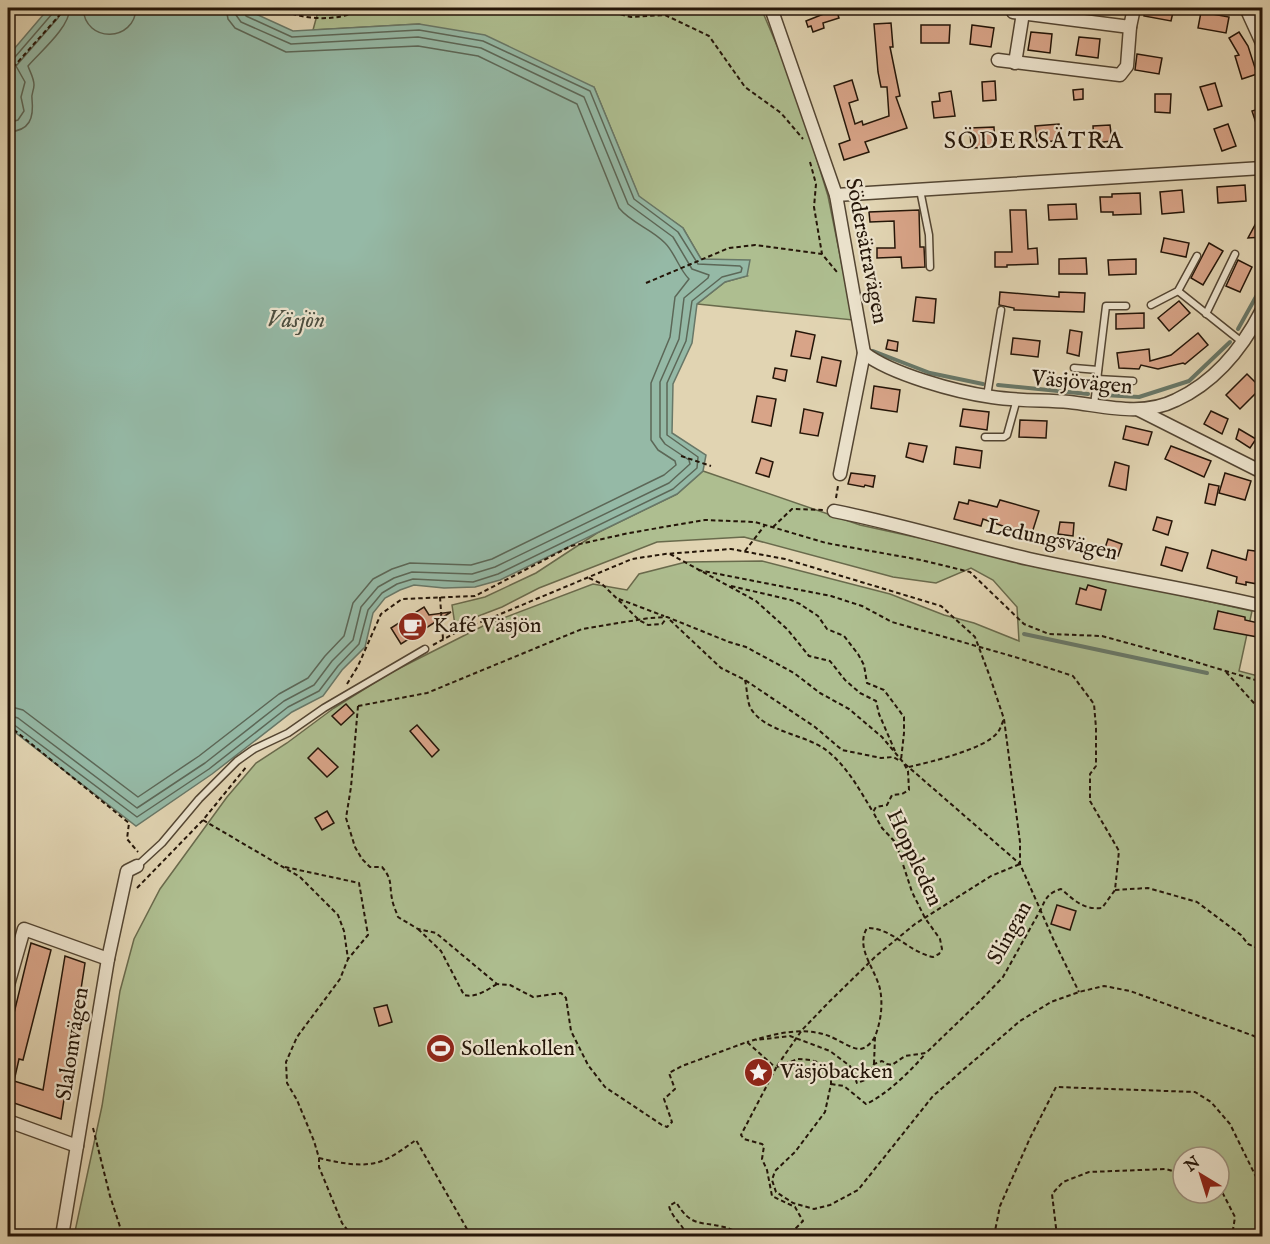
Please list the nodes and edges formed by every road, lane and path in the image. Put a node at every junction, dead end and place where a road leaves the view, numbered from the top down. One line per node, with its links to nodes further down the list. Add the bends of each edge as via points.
1 (66, 8): 12 (path)
2 (278, 8): 3 (path, via 329,19)
3 (362, 8)
4 (599, 8): 15 (path, via 631,17 665,15 709,36 745,87 781,113)
5 (771, 8): 19 (street, Södersätravägen)
6 (1134, 8): 8 (street)
7 (1246, 8): 9 (street)
8 (1130, 27): 11 (street, via 1127,66 1120,75); 11 (street, via 1018,12)
9 (1263, 43)
10 (998, 60): 11 (street)
11 (1015, 63)
12 (8, 73)
13 (8, 105): 14 (path)
14 (8, 110)
15 (805, 141)
16 (810, 162): 20 (path, via 816,184 814,207)
17 (1263, 168): 18 (street)
18 (920, 190): 19 (street); 23 (lane, via 929,235)
19 (837, 195): 25 (street, Södersätravägen)
20 (822, 254): 24 (path, via 754,245 729,248); 25 (path, via 835,271)
21 (1235, 254): 31 (lane)
22 (1197, 256): 26 (lane)
23 (930, 267)
24 (646, 283)
25 (852, 283): 33 (street, Södersätravägen)
26 (1178, 291): 27 (lane); 31 (lane)
27 (1151, 305)
28 (1126, 306): 35 (lane, via 1106,306)
29 (1001, 310): 38 (lane)
30 (1263, 310): 32 (street, Väsjövägen)
31 (1206, 314): 32 (lane)
32 (1242, 342): 41 (street, Väsjövägen, via 1232,358 1207,381 1177,400)
33 (864, 352): 38 (street, Väsjövägen, via 890,368); 46 (street, Södersätravägen)
34 (1074, 368): 35 (lane)
35 (1098, 370): 36 (lane)
36 (1097, 379): 37 (lane); 40 (lane)
37 (1134, 381)
38 (987, 396): 39 (street, Väsjövägen)
39 (1017, 399): 40 (street, Väsjövägen); 42 (lane, via 1007,435)
40 (1094, 405): 41 (street, Väsjövägen)
41 (1139, 410): 45 (street)
42 (985, 437)
43 (681, 456): 44 (path)
44 (711, 466)
45 (1263, 472)
46 (840, 474): 47 (path)
47 (834, 511): 49 (path, via 792,510); 57 (street, Ledungsvägen, via 1030,559)
48 (765, 525): 49 (path); 50 (path); 55 (path, via 705,520 606,538 571,546 475,596)
49 (773, 527): 63 (path, via 826,543 970,572 1024,624 1049,634 1102,636)
50 (745, 551): 51 (path); 61 (path, via 785,559 942,606 975,637)
51 (670, 554): 52 (path); 53 (path, via 632,559)
52 (698, 570): 54 (path); 61 (path, via 831,596 892,622)
53 (588, 578): 56 (path); 60 (path)
54 (727, 585): 70 (path, via 756,601 809,656 830,661 845,680 876,701); 72 (path, via 800,604 818,616 827,630 844,636 864,665 867,683 884,690 904,717)
55 (440, 597): 60 (path); 66 (path, via 402,599 381,614)
56 (618, 598): 58 (path); 59 (path)
57 (1263, 606)
58 (667, 617): 59 (path, Hoppleden); 59 (path, via 662,624 648,625); 64 (path, via 722,668); 70 (path, Hoppleden, via 746,647 794,673 863,720)
59 (639, 620): 83 (path, Hoppleden, via 582,629 427,693 358,706 346,818 362,859 370,867 382,867 388,874 398,917)
60 (443, 639): 62 (path)
61 (978, 646): 68 (path); 79 (path, via 1073,676 1094,704 1096,766 1090,774 1090,801 1119,851)
62 (425, 648): 77 (lane, via 288,733 254,749 199,799 157,849)
63 (1226, 672): 65 (path); 67 (path)
64 (745, 680): 72 (path, via 842,750); 74 (path, via 750,707 763,721 825,749 848,770)
65 (1263, 682)
66 (345, 686)
67 (1263, 712)
68 (1004, 719): 73 (path, via 997,734 985,742 945,759); 76 (path)
69 (8, 725): 77 (path, via 129,823 127,839 138,851)
70 (898, 756): 72 (path, Hoppleden)
71 (253, 760): 75 (path)
72 (902, 761): 73 (path); 74 (path, Hoppleden, via 908,771 909,790 892,795 887,805 876,807)
73 (908, 767): 76 (path)
74 (873, 812): 82 (path, Hoppleden, via 896,843)
75 (203, 820): 78 (path); 80 (path)
76 (1020, 864): 81 (path); 82 (path, via 991,876)
77 (137, 866): 86 (street, Slalomvägen, via 127,871)
78 (282, 867): 87 (path, via 300,877 338,915); 87 (path, via 359,883 368,935)
79 (1115, 890): 81 (path, Slingan, via 1102,908 1093,909 1082,907 1061,889 1051,892); 85 (path, via 1148,888 1197,902 1248,944)
80 (134, 892)
81 (1041, 909): 91 (path); 97 (path, Slingan, via 1003,977)
82 (925, 918): 84 (path); 84 (path, Hoppleden, via 940,939 939,954 920,954)
83 (418, 929): 89 (path, via 436,933); 89 (path, via 441,951 464,995 477,994)
84 (898, 939): 88 (path); 88 (path, Hoppleden, via 880,928 867,928 863,948)
85 (1263, 950)
86 (108, 959): 90 (street, via 24,929); 103 (street, Slalomvägen)
87 (348, 959): 104 (path, via 340,980 297,1037 286,1062 287,1083)
88 (869, 963): 92 (path); 93 (path, Hoppleden, via 882,1003)
89 (496, 984): 95 (path, via 510,985 533,997 561,993 566,998 571,1031 599,1080 662,1125 672,1122 664,1099 675,1089 669,1073)
90 (8, 985)
91 (1079, 992): 96 (path, via 1104,986 1130,991); 100 (path, via 1051,1002 1020,1021 933,1096 858,1190 814,1209 793,1203 776,1192 772,1180 775,1171 825,1112)
92 (802, 1030): 93 (path, via 859,1049); 94 (path); 95 (path)
93 (875, 1037): 98 (path, Hoppleden)
94 (797, 1039): 95 (path, via 790,1036); 98 (path, via 845,1061 857,1083 865,1080); 99 (path)
95 (747, 1042): 99 (path)
96 (1263, 1042)
97 (926, 1053): 98 (path, Slingan, via 904,1056 892,1065 882,1061); 100 (path, via 866,1104 844,1086)
98 (874, 1064)
99 (776, 1068): 100 (path, via 798,1059 812,1060 827,1068); 114 (path, via 742,1137 764,1146 762,1159 772,1196 795,1207 803,1221)
100 (831, 1084)
101 (8, 1120): 103 (street)
102 (92, 1122): 109 (path)
103 (77, 1146): 108 (street, Slalomvägen)
104 (319, 1158): 110 (path, via 319,1167 342,1223); 111 (path, via 375,1163 416,1140)
105 (1171, 1170): 116 (path, via 1089,1172 1063,1182 1052,1194)
106 (1263, 1189): 115 (path, via 1230,1124 1211,1102 1195,1092 1056,1087 1000,1206)
107 (1229, 1205): 117 (path, via 1235,1217)
108 (62, 1236)
109 (123, 1236)
110 (352, 1236)
111 (471, 1236)
112 (686, 1236): 113 (path, via 671,1214 669,1206 676,1202 684,1216 692,1220)
113 (746, 1236)
114 (783, 1236)
115 (994, 1236)
116 (1057, 1236)
117 (1232, 1236)

